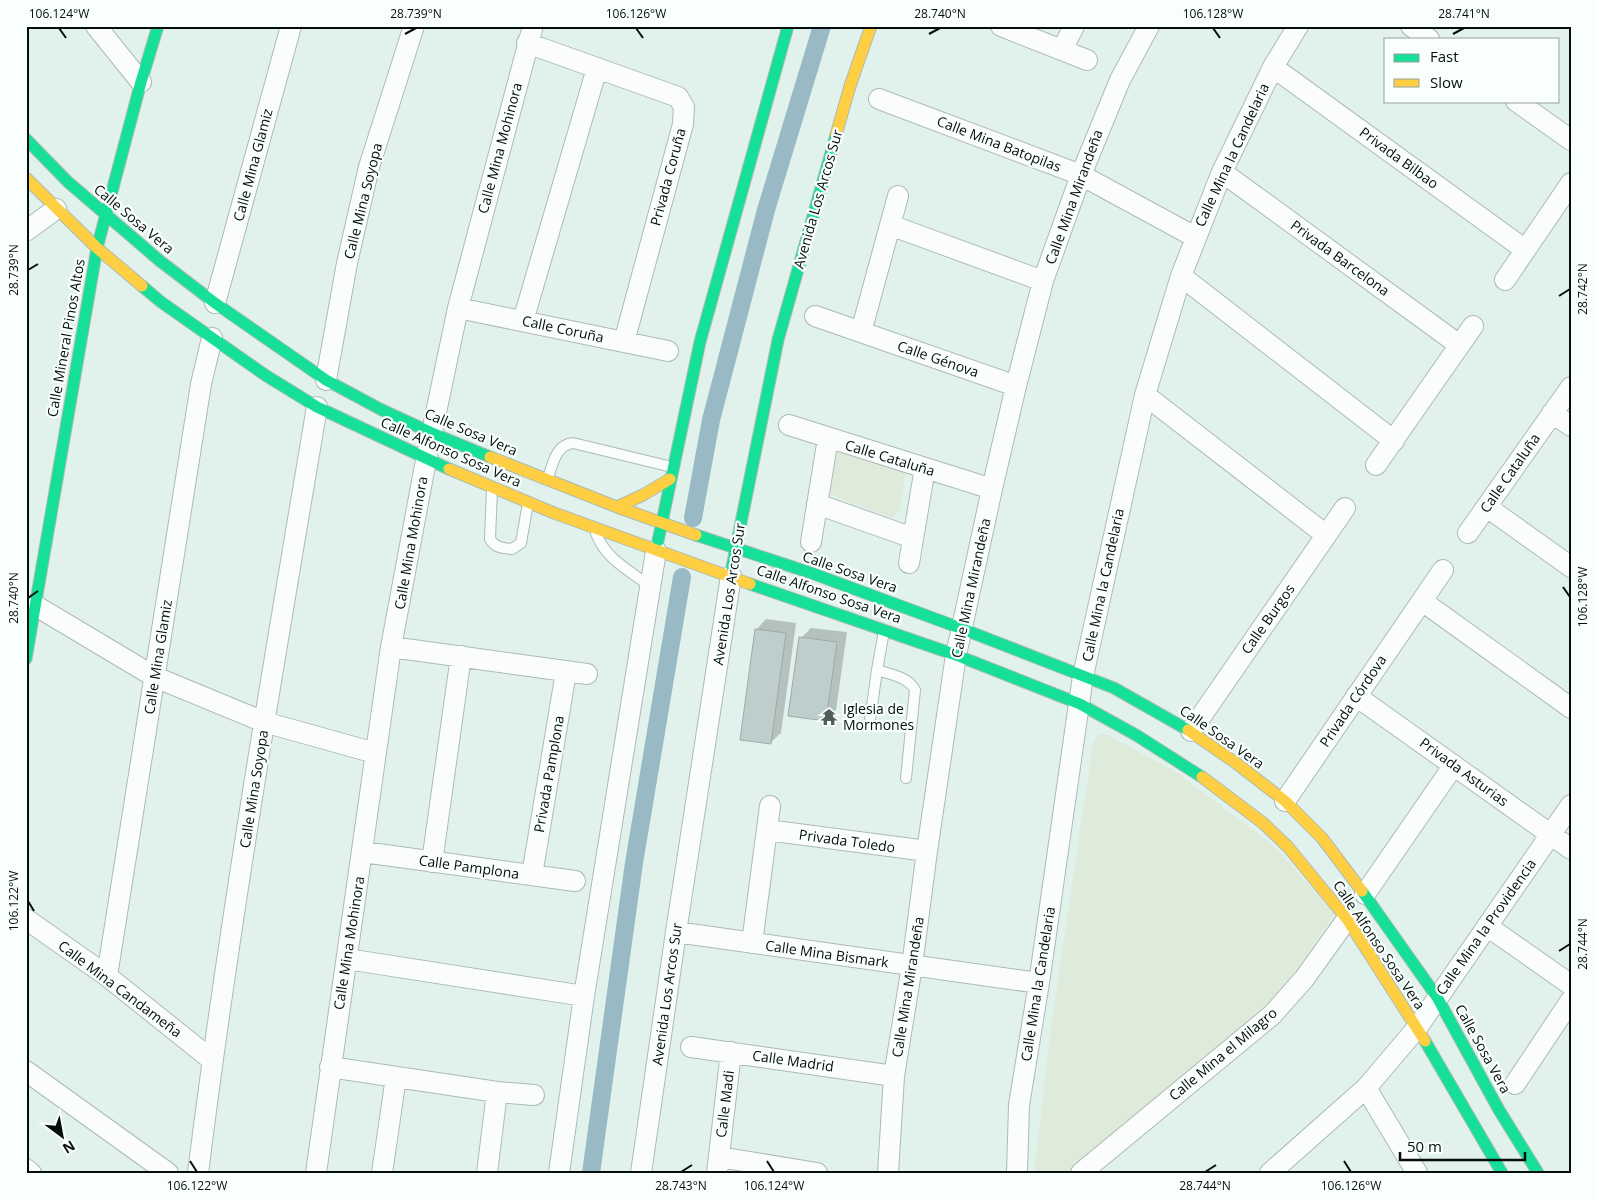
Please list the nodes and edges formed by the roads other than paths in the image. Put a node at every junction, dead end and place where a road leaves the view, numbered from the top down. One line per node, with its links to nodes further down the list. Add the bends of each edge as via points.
1 (96, 26): 18 (street)
2 (158, 26): 18 (main road, Calle Mineral Pinos Altos)
3 (291, 26): 38 (street, Calle Mina Glamiz)
4 (414, 26): 48 (street, Calle Mina Soyopa, via 369,167 347,263)
5 (788, 26): 61 (main road, via 700,342)
6 (870, 26): 78 (main road, Avenida Los Arcos Sur, via 778,340)
7 (1001, 26): 14 (street)
8 (1074, 26): 14 (street)
9 (1149, 26): 24 (street, Calle Mina Mirandeña, via 1120,80)
10 (1298, 26): 16 (street, Calle Mina la Candelaria)
11 (1411, 26): 13 (street)
12 (530, 35): 17 (street, Privada Coruña); 39 (street, Calle Mina Mohinora)
13 (1427, 38)
14 (1062, 50): 15 (street)
15 (1087, 60)
16 (1273, 67): 23 (street, Calle Mina la Candelaria); 34 (street, Privada Bilbao)
17 (597, 68): 41 (street); 45 (street, Privada Coruña, via 678,97 684,108 683,124)
18 (141, 82): 29 (main road, Calle Mineral Pinos Altos)
19 (879, 99): 24 (street, Calle Mina Batopilas)
20 (1517, 102): 22 (street)
21 (26, 138): 29 (main road, Calle Sosa Vera, via 68,182)
22 (1571, 140)
23 (1222, 172): 32 (street, Calle Mina la Candelaria); 46 (street, Privada Barcelona)
24 (1081, 175): 32 (street, Calle Mina Batopilas); 37 (street, Calle Mina Mirandeña)
25 (26, 178): 28 (main road, Calle Alfonso Sosa Vera)
26 (1571, 183): 34 (street)
27 (898, 196): 30 (street)
28 (56, 209): 31 (street); 33 (main road, Calle Alfonso Sosa Vera)
29 (105, 214): 33 (main road, Calle Mineral Pinos Altos); 38 (main road, Calle Sosa Vera)
30 (890, 225): 37 (street); 43 (street)
31 (26, 231)
32 (1195, 237): 35 (street, Calle Mina la Candelaria)
33 (97, 248): 44 (main road, Calle Alfonso Sosa Vera, via 161,302); 86 (main road, Calle Mineral Pinos Altos)
34 (1524, 249): 36 (street)
35 (1181, 276): 51 (street, Calle Mina la Candelaria); 58 (street)
36 (1505, 280)
37 (1043, 281): 49 (street, Calle Mina Mirandeña)
38 (215, 303): 48 (main road, Calle Sosa Vera)
39 (458, 308): 41 (street, Calle Coruña); 56 (street, Calle Mina Mohinora)
40 (815, 316): 43 (street, Calle Génova)
41 (523, 321): 45 (street, Calle Coruña)
42 (1473, 326): 46 (street)
43 (861, 332): 49 (street, Calle Génova)
44 (212, 338): 52 (main road, Calle Alfonso Sosa Vera); 96 (street, Calle Mina Glamiz, via 201,384)
45 (624, 342): 47 (street, Calle Coruña)
46 (1458, 344): 58 (street)
47 (668, 351)
48 (326, 380): 56 (main road, Calle Sosa Vera)
49 (1016, 386): 66 (street, Calle Mina Mirandeña)
50 (1571, 387): 53 (street, Calle Cataluña)
51 (1145, 395): 75 (street); 97 (street, Calle Mina la Candelaria)
52 (317, 407): 59 (main road, Calle Alfonso Sosa Vera); 102 (street, Calle Mina Soyopa)
53 (1552, 413): 55 (street); 70 (street, Calle Cataluña)
54 (789, 425): 57 (street, Calle Cataluña)
55 (1571, 426)
56 (432, 433): 59 (street, Calle Mina Mohinora); 64 (main road, Calle Sosa Vera)
57 (828, 438): 62 (street, Calle Cataluña); 68 (street)
58 (1394, 441): 60 (street)
59 (426, 460): 65 (main road, Calle Alfonso Sosa Vera); 89 (street, Calle Mina Mohinora)
60 (1376, 466)
61 (672, 467): 63 (main road); 64 (lane, via 573,443 562,446 558,451)
62 (925, 468): 66 (street, Calle Cataluña); 76 (street)
63 (670, 479): 69 (main road); 72 (main road)
64 (547, 480): 69 (main road, Calle Sosa Vera)
65 (492, 488): 67 (main road, Calle Alfonso Sosa Vera); 67 (lane, via 490,539 498,547 512,549 521,543)
66 (992, 490): 87 (street, Calle Mina Mirandeña)
67 (528, 502): 73 (main road, Calle Alfonso Sosa Vera)
68 (817, 504): 76 (street); 77 (street)
69 (617, 507): 72 (main road, Calle Sosa Vera)
70 (1487, 507): 74 (street, Calle Cataluña); 81 (street)
71 (1345, 508): 75 (street, Calle Burgos)
72 (660, 523): 78 (main road, Calle Sosa Vera); 79 (main road)
73 (594, 528): 79 (main road, Calle Alfonso Sosa Vera); 84 (lane, via 611,558)
74 (1468, 533)
75 (1326, 535): 103 (street, Calle Burgos)
76 (913, 538): 80 (street)
77 (811, 542)
78 (735, 549): 83 (main road, Avenida Los Arcos Sur); 87 (main road, Calle Sosa Vera, via 814,574)
79 (656, 551): 83 (main road, Calle Alfonso Sosa Vera); 84 (street)
80 (909, 563)
81 (1571, 566)
82 (1443, 570): 85 (street, Privada Córdova)
83 (730, 576): 88 (main road, Calle Alfonso Sosa Vera); 122 (street, Avenida Los Arcos Sur)
84 (650, 586): 129 (street)
85 (1422, 601): 98 (street, Privada Córdova); 100 (street)
86 (36, 606): 92 (main road, Calle Mineral Pinos Altos); 96 (street)
87 (960, 628): 90 (street, Calle Mina Mirandeña); 97 (main road, Calle Sosa Vera)
88 (885, 630): 90 (main road, Calle Alfonso Sosa Vera); 93 (lane)
89 (392, 647): 91 (street); 104 (street, Calle Mina Mohinora)
90 (956, 655): 99 (main road, Calle Alfonso Sosa Vera); 114 (street, Calle Mina Mirandeña)
91 (461, 656): 94 (street); 115 (street)
92 (26, 659)
93 (877, 670): 101 (lane); 106 (lane, via 906,681 915,690)
94 (566, 672): 95 (street); 116 (street, Privada Pamplona)
95 (586, 674)
96 (156, 676): 102 (street); 126 (street, Calle Mina Glamiz)
97 (1084, 676): 99 (street, Calle Mina la Candelaria); 103 (main road, Calle Sosa Vera, via 1114,688)
98 (1356, 696): 105 (street, Privada Asturias); 107 (street, Privada Córdova)
99 (1080, 704): 120 (main road, Calle Alfonso Sosa Vera, via 1214,785 1263,823); 127 (street, Calle Mina la Candelaria)
100 (1571, 708)
101 (870, 720)
102 (264, 722): 104 (street); 135 (street, Calle Mina Soyopa)
103 (1191, 732): 107 (main road, Calle Sosa Vera)
104 (375, 753): 113 (street, Calle Mina Mohinora)
105 (1454, 765): 111 (street, Privada Asturias); 118 (street)
106 (906, 778)
107 (1285, 801): 118 (main road, Calle Sosa Vera, via 1322,838)
108 (1571, 805): 111 (street, Calle Mina la Providencia)
109 (770, 806): 110 (street)
110 (767, 830): 114 (street, Privada Toledo); 123 (street)
111 (1550, 834): 112 (street, Privada Asturias); 121 (street, Calle Mina la Providencia)
112 (1571, 849)
113 (363, 852): 115 (street, Calle Pamplona); 124 (street, Calle Mina Mohinora)
114 (927, 852): 125 (street, Calle Mina Mirandeña)
115 (432, 862): 116 (street, Calle Pamplona)
116 (532, 875): 117 (street, Calle Pamplona)
117 (575, 881)
118 (1365, 894): 130 (main road, Calle Sosa Vera)
119 (26, 919): 126 (street, Calle Mina Candameña)
120 (1347, 919): 132 (main road, Calle Alfonso Sosa Vera); 158 (street, Calle Mina el Milagro, via 1304,979 1272,1015)
121 (1487, 926): 128 (street); 130 (street, Calle Mina la Providencia)
122 (676, 932): 123 (street, Calle Mina Bismark); 154 (street, Avenida Los Arcos Sur)
123 (752, 943): 125 (street, Calle Mina Bismark)
124 (347, 959): 129 (street); 136 (street, Calle Mina Mohinora)
125 (912, 966): 127 (street, Calle Mina Bismark); 138 (street, Calle Mina Mirandeña)
126 (107, 976): 135 (street, Calle Mina Candameña)
127 (1039, 983): 157 (street, Calle Mina la Candelaria, via 1019,1106)
128 (1571, 985)
129 (584, 996): 153 (street)
130 (1437, 997): 132 (street, Calle Mina la Providencia); 161 (main road, Calle Sosa Vera)
131 (1571, 1000): 140 (street)
132 (1417, 1028): 141 (street, Calle Mina la Providencia); 160 (main road, Calle Alfonso Sosa Vera)
133 (691, 1046): 134 (street, Calle Madrid)
134 (731, 1052): 138 (street, Calle Madrid); 144 (street, Calle Madi)
135 (212, 1060): 149 (street, Calle Mina Soyopa)
136 (330, 1067): 139 (street); 150 (street, Calle Mina Mohinora)
137 (26, 1070): 148 (street)
138 (894, 1076): 156 (street, Calle Mina Mirandeña)
139 (396, 1077): 142 (street); 151 (street)
140 (1514, 1084)
141 (1366, 1088): 146 (street, Calle Mina la Providencia); 159 (street)
142 (497, 1092): 143 (street); 152 (street)
143 (534, 1095)
144 (718, 1165): 155 (street, Calle Madi)
145 (26, 1169): 147 (street)
146 (1276, 1171)
147 (31, 1173)
148 (168, 1173)
149 (198, 1173)
150 (316, 1173)
151 (382, 1173)
152 (487, 1173)
153 (559, 1173)
154 (641, 1173)
155 (818, 1173)
156 (888, 1173)
157 (1017, 1173)
158 (1081, 1173)
159 (1418, 1173)
160 (1502, 1173)
161 (1538, 1173)

